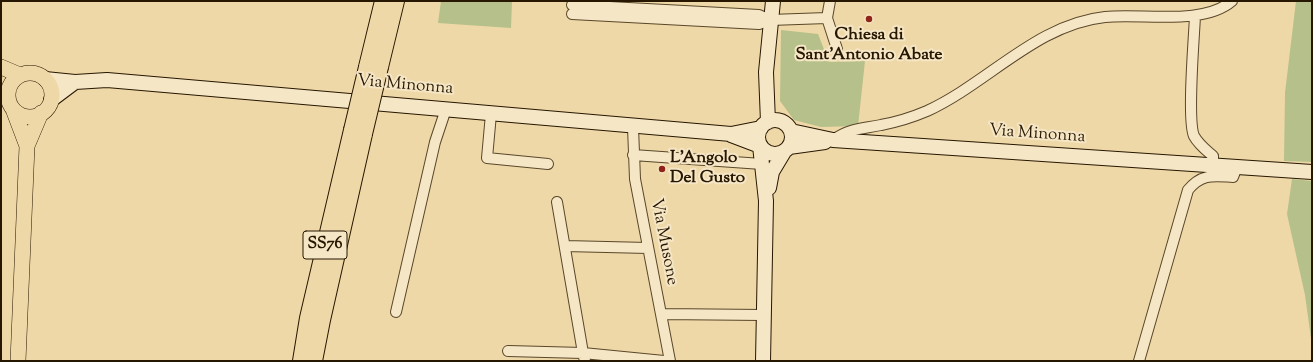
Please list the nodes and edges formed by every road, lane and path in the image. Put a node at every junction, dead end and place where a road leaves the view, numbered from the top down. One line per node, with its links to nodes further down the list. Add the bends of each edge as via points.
1 (383, 1): 12 (highway, SS76)
2 (396, 1): 12 (highway, SS76)
3 (773, 1): 9 (main road)
4 (830, 1): 8 (street)
5 (1232, 1): 7 (street, via 1223,8)
6 (572, 10): 9 (street, via 759,16)
7 (1195, 16): 27 (street, via 1114,16 1091,18 1067,26 1045,36 954,97 926,111 901,120 849,130); 34 (street, via 1191,118 1194,135 1202,148 1213,156)
8 (827, 18): 9 (street); 10 (street)
9 (770, 20): 13 (main road)
10 (837, 50)
11 (1, 67): 14 (main road)
12 (374, 67): 25 (highway, SS76, bridge)
13 (766, 72): 22 (main road); 23 (main road, via 774,101)
14 (20, 75): 15 (main road, via 33,73); 17 (main road, via 10,85)
15 (45, 80): 16 (main road, Via Minonna); 18 (main road, via 49,86)
16 (75, 82): 18 (main road); 19 (main road, Via Minonna, via 108,80)
17 (8, 100): 20 (main road, via 23,116); 28 (main road)
18 (51, 100): 20 (main road)
19 (446, 109): 21 (main road, Via Minonna); 41 (street, via 435,142)
20 (41, 113): 28 (main road)
21 (491, 114): 24 (main road, Via Minonna); 32 (street, via 487,158)
22 (765, 125): 23 (main road, Via Minonna); 26 (main road, Via Minonna); 29 (main road, via 758,137)
23 (787, 126): 27 (main road, Via Minonna); 30 (main road, via 792,136)
24 (632, 127): 26 (main road, Via Minonna); 31 (street, Via Musone)
25 (358, 132): 47 (highway, SS76, via 308,318); 48 (highway, SS76)
26 (731, 134): 29 (main road, Via Minonna)
27 (833, 140): 30 (main road, Via Minonna); 34 (main road, Via Minonna)
28 (27, 146): 46 (main road)
29 (760, 146): 30 (main road, Via Minonna, via 770,154); 33 (main road)
30 (786, 150): 37 (main road, via 772,172)
31 (633, 155): 33 (street); 40 (street, Via Musone)
32 (548, 164)
33 (762, 164): 37 (main road)
34 (1213, 166): 35 (main road, Via Minonna)
35 (1237, 167): 36 (main road, Via Minonna); 52 (street, via 1233,177 1207,176 1195,181 1188,190)
36 (1312, 172)
37 (766, 201): 43 (main road)
38 (557, 202): 39 (street)
39 (565, 246): 40 (street); 45 (street)
40 (648, 248): 42 (street, Via Musone)
41 (396, 312)
42 (660, 314): 43 (street); 50 (street, Via Musone)
43 (763, 315): 51 (main road)
44 (508, 351): 45 (street)
45 (584, 357): 49 (street)
46 (18, 361)
47 (301, 361)
48 (314, 361)
49 (664, 361)
50 (670, 361)
51 (763, 361)
52 (1139, 361)

